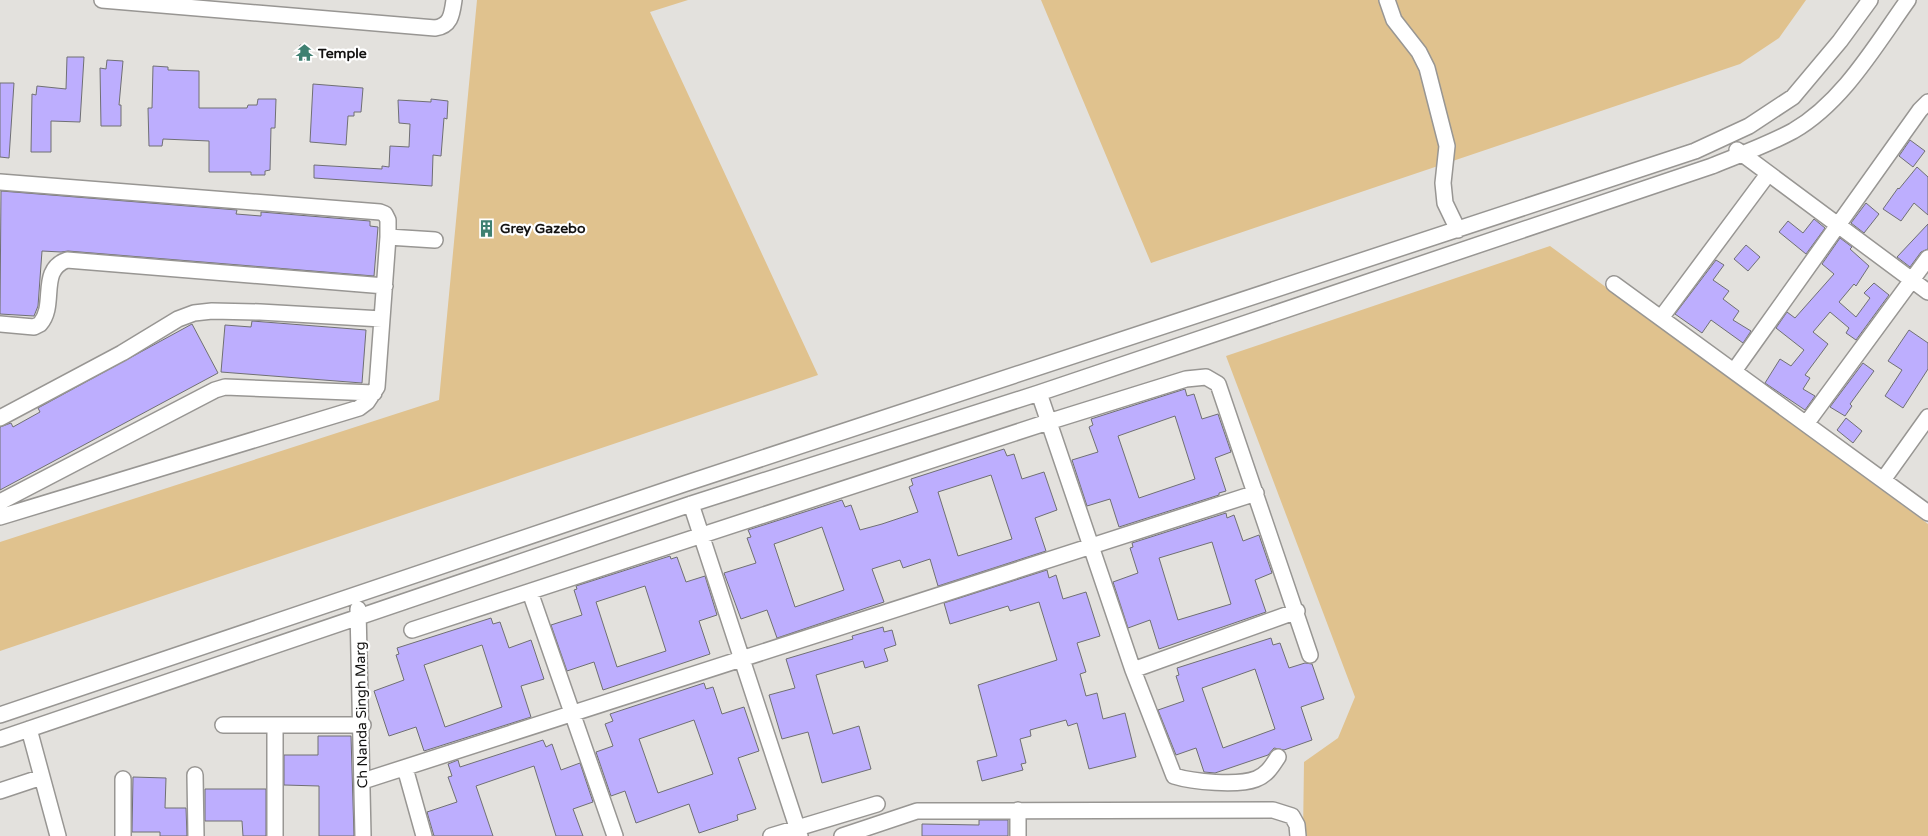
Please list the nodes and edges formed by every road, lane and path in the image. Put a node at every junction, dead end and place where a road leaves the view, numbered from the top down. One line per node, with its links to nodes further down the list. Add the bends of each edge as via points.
1 (102, 0): 6 (street)
2 (454, 0): 6 (street, via 449,22 436,28)
3 (1387, 0): 13 (street, via 1394,20 1427,68 1447,146 1444,197)
4 (1870, 0): 8 (street, via 1794,97 1749,126)
5 (1908, 0): 9 (street, via 1866,59 1816,114 1794,130)
6 (202, 4)
7 (1928, 102): 12 (street)
8 (1723, 138): 9 (street); 13 (street, via 1696,151)
9 (1742, 154): 10 (street); 26 (street)
10 (1768, 174): 12 (street); 21 (street)
11 (0, 182): 14 (street, via 380,212 388,220)
12 (1838, 225): 17 (street); 24 (street)
13 (1458, 230): 31 (street)
14 (388, 237): 15 (street); 19 (street)
15 (435, 240)
16 (1928, 258): 17 (street)
17 (1912, 280): 20 (street); 30 (street)
18 (1614, 284): 21 (street)
19 (385, 286): 22 (street); 23 (street, via 67,260 59,263 49,278 46,312 40,324 34,327)
20 (1928, 292)
21 (1661, 318): 24 (street)
22 (382, 319): 25 (street); 28 (street, via 260,312 194,313)
23 (0, 324)
24 (1734, 371): 30 (street)
25 (374, 393): 35 (street, via 224,387); 38 (street, via 359,408)
26 (1039, 393): 29 (street); 33 (street)
27 (1928, 417): 32 (street)
28 (0, 418)
29 (1048, 422): 34 (street, via 1186,379 1206,377 1218,384); 39 (street); 40 (street)
30 (1806, 424): 32 (street)
31 (753, 464): 33 (street); 42 (street, via 684,484)
32 (1882, 480): 37 (street)
33 (759, 483): 36 (street)
34 (1256, 493): 40 (street); 43 (street)
35 (0, 502)
36 (691, 504): 39 (street); 44 (street)
37 (1928, 513)
38 (0, 517)
39 (701, 536): 41 (street); 47 (street)
40 (1091, 546): 47 (street); 48 (street)
41 (530, 592): 45 (street); 49 (street)
42 (357, 595): 44 (street, Ch Nanda Singh Marg); 50 (street)
43 (1297, 611): 46 (street); 48 (street)
44 (359, 616): 53 (street, Ch Nanda Singh Marg); 54 (street)
45 (412, 630)
46 (1310, 655)
47 (742, 659): 49 (street); 66 (street)
48 (1133, 670): 56 (street, via 1174,776 1204,782 1256,779 1268,771)
49 (573, 714): 57 (street); 73 (street)
50 (0, 715)
51 (223, 725): 52 (street)
52 (275, 725): 53 (street); 70 (street)
53 (363, 725): 61 (street, Ch Nanda Singh Marg)
54 (29, 729): 55 (street); 59 (street)
55 (0, 739)
56 (1278, 757)
57 (405, 768): 61 (street); 72 (street)
58 (196, 775): 69 (street)
59 (42, 777): 62 (street); 67 (street)
60 (123, 779): 68 (street)
61 (363, 782): 71 (street, Ch Nanda Singh Marg)
62 (0, 791)
63 (877, 804): 66 (street)
64 (1018, 810): 65 (street, via 917,811); 76 (street); 77 (street, via 1273,810 1292,816)
65 (883, 829): 75 (street)
66 (798, 832): 74 (street)
67 (58, 836)
68 (123, 836)
69 (196, 836)
70 (275, 836)
71 (363, 836)
72 (424, 836)
73 (615, 836)
74 (772, 836)
75 (842, 836)
76 (1018, 836)
77 (1298, 836)

